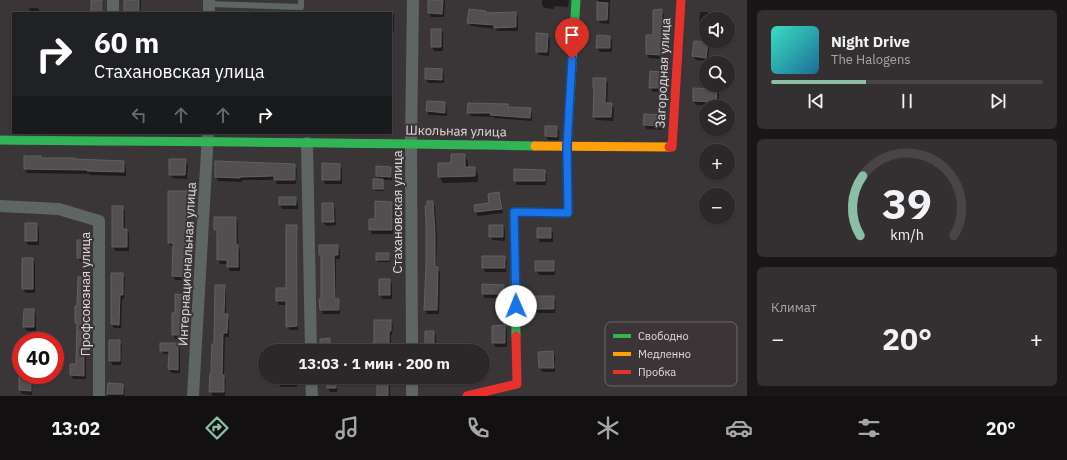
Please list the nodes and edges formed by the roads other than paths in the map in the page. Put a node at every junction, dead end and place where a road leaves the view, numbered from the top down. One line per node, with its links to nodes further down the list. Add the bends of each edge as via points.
1 (113, 0): 7 (street)
2 (301, 0): 6 (lane, via 301,7)
3 (412, 0): 11 (street, Стахановская улица)
4 (576, 0): 12 (street)
5 (681, 0): 13 (street, Загородная улица)
6 (209, 6)
7 (113, 12)
8 (208, 137): 9 (street, Школьная улица); 10 (street, Школьная улица); 20 (street, Интернациональная улица)
9 (0, 140)
10 (306, 143): 11 (street, Школьная улица); 15 (street)
11 (411, 143): 12 (street, Школьная улица); 16 (street, Стахановская улица)
12 (567, 146): 13 (street, Школьная улица); 23 (street, via 568,213 514,212 517,384)
13 (672, 147)
14 (0, 206): 19 (street, Профсоюзная улица, via 59,209 99,221)
15 (311, 344)
16 (412, 344)
17 (312, 384): 21 (street)
18 (412, 384): 22 (street)
19 (99, 396)
20 (193, 396)
21 (312, 396)
22 (412, 396)
23 (468, 396)

